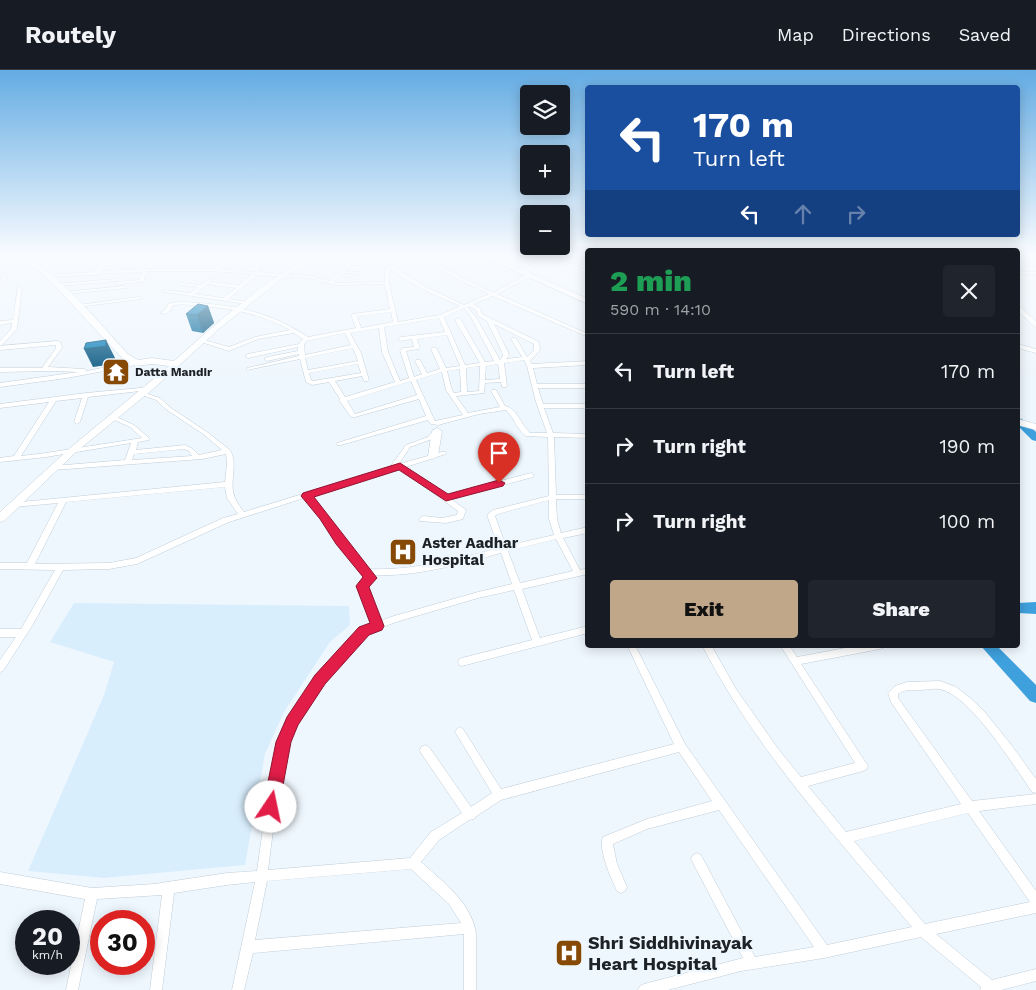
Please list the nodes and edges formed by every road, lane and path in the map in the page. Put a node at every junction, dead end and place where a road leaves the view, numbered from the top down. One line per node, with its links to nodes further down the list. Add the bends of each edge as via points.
1 (19, 295): 25 (street)
2 (68, 295): 16 (street)
3 (191, 295): 12 (street)
4 (230, 295): 12 (street)
5 (257, 295): 14 (street)
6 (389, 295): 19 (street)
7 (442, 295): 15 (street)
8 (492, 295): 15 (street)
9 (496, 295): 34 (street)
10 (572, 295): 13 (street)
11 (139, 298): 16 (street)
12 (224, 300): 14 (street)
13 (585, 301)
14 (247, 303): 18 (street)
15 (468, 305): 21 (street); 24 (street, via 478,308 480,315); 55 (street)
16 (78, 306): 56 (street, via 125,356)
17 (1020, 309): 29 (street)
18 (238, 310): 20 (street, via 176,303); 31 (street, via 273,319); 40 (street)
19 (392, 310): 27 (street); 30 (street, via 354,315)
20 (162, 313)
21 (441, 316): 27 (street); 33 (street)
22 (1020, 318): 35 (street)
23 (458, 320): 57 (street)
24 (489, 320): 51 (street, via 537,343 537,350); 55 (street, via 506,354)
25 (15, 321): 26 (street); 41 (street, via 13,332)
26 (0, 323)
27 (396, 324): 28 (street)
28 (381, 326): 30 (street); 71 (street, via 385,352)
29 (1036, 326)
30 (359, 330): 32 (street)
31 (295, 331): 37 (street); 40 (street, via 257,338 229,349)
32 (346, 332): 37 (street); 43 (street)
33 (448, 333): 36 (street); 59 (street)
34 (585, 335)
35 (1036, 335)
36 (414, 338): 38 (street); 68 (street, via 417,348 403,350)
37 (307, 339): 42 (street)
38 (401, 339)
39 (514, 339): 51 (street)
40 (201, 341): 53 (street)
41 (0, 344)
42 (301, 345): 48 (street); 49 (street)
43 (354, 346): 48 (street); 54 (street)
44 (1020, 347): 47 (street)
45 (0, 348): 61 (street, via 58,343 59,348)
46 (434, 349): 64 (street)
47 (1036, 351)
48 (302, 355): 50 (street); 62 (street); 65 (street)
49 (248, 356)
50 (266, 359)
51 (526, 359): 55 (street); 60 (street)
52 (418, 361): 67 (street)
53 (178, 362): 56 (street); 75 (street)
54 (361, 362): 65 (street); 69 (street, via 365,377)
55 (499, 362): 57 (street); 70 (street, via 503,383)
56 (136, 363): 66 (street)
57 (483, 363): 59 (street); 70 (street)
58 (585, 363): 60 (street)
59 (463, 366): 64 (street); 77 (street)
60 (530, 366): 73 (street)
61 (44, 368): 63 (street); 66 (street)
62 (249, 369)
63 (0, 370)
64 (443, 370): 67 (street); 78 (street)
65 (307, 372): 69 (street, via 310,382)
66 (88, 373): 72 (street)
67 (425, 374): 68 (street)
68 (412, 378): 71 (street); 80 (street)
69 (331, 380): 82 (street)
70 (482, 382): 77 (street, via 482,392)
71 (398, 383): 82 (street)
72 (0, 385)
73 (536, 386): 74 (street); 84 (street)
74 (585, 386)
75 (146, 391): 79 (street); 88 (street); 99 (street)
76 (494, 391): 86 (street)
77 (464, 394): 78 (street)
78 (452, 395): 87 (street)
79 (86, 396): 81 (street); 90 (street)
80 (421, 396): 82 (street, via 355,416 350,414); 89 (street)
81 (54, 399): 83 (street); 104 (street)
82 (342, 400)
83 (0, 406)
84 (541, 406): 85 (street); 94 (street)
85 (585, 406)
86 (503, 408): 87 (street); 94 (street, via 509,408 520,428 528,435)
87 (466, 415): 92 (street)
88 (112, 417): 96 (street, via 147,437); 98 (street)
89 (430, 417): 92 (street); 97 (street)
90 (77, 422)
91 (1021, 423): 93 (street)
92 (438, 427): 102 (street); 107 (street, via 430,438 408,446)
93 (1036, 428)
94 (551, 436): 95 (street); 112 (street)
95 (585, 436)
96 (135, 442): 98 (street); 100 (street)
97 (339, 444)
98 (73, 450): 104 (street); 108 (street)
99 (228, 451): 103 (street); 110 (street)
100 (131, 452): 103 (street, via 184,447); 106 (street)
101 (444, 453): 102 (street)
102 (433, 456): 107 (street)
103 (197, 457): 106 (street)
104 (16, 458): 105 (street)
105 (0, 460)
106 (128, 462): 108 (street)
107 (397, 467): 111 (street); 114 (street)
108 (53, 468): 116 (street)
109 (531, 476): 114 (street)
110 (228, 484): 115 (street); 117 (street, via 230,501)
111 (306, 496): 117 (street); 126 (street)
112 (552, 497): 113 (street); 121 (street, via 553,520); 122 (street, via 493,513 490,518)
113 (585, 497)
114 (446, 498): 119 (street, via 462,510 460,517)
115 (64, 501): 116 (street); 125 (street)
116 (14, 505): 118 (street)
117 (243, 516): 124 (street, via 226,520 137,561 109,566)
118 (0, 518)
119 (423, 519)
120 (585, 531): 121 (street)
121 (558, 536): 122 (street); 127 (street)
122 (505, 549): 126 (street, via 425,570); 128 (street)
123 (0, 566): 125 (street)
124 (61, 566): 125 (street); 131 (street)
125 (29, 567)
126 (366, 572): 129 (street, via 371,578 363,586)
127 (583, 572): 128 (street)
128 (517, 586): 129 (street); 133 (street)
129 (377, 626): 154 (street, via 364,631 320,680 292,721 284,742 271,807)
130 (585, 630): 133 (street)
131 (22, 632): 132 (street); 140 (street)
132 (0, 633)
133 (537, 642): 139 (street)
134 (632, 648): 142 (street)
135 (708, 648): 144 (street, via 733,692)
136 (786, 648): 138 (street)
137 (864, 648): 138 (street)
138 (796, 661): 144 (street, via 863,766)
139 (462, 662)
140 (0, 668)
141 (460, 732): 146 (street)
142 (681, 746): 146 (street); 148 (street)
143 (425, 750): 150 (street)
144 (799, 783): 151 (street)
145 (1036, 788): 149 (street, via 984,718 955,691 941,685 896,688 894,699)
146 (499, 795): 150 (street)
147 (1036, 799): 149 (street)
148 (722, 804): 157 (street, via 647,824 607,841 611,864); 164 (street)
149 (970, 807): 151 (street); 159 (street)
150 (470, 815): 153 (street, via 435,836)
151 (844, 838): 162 (street)
152 (697, 859): 165 (street)
153 (413, 863): 154 (street); 161 (street, via 458,906)
154 (262, 876): 156 (street); 163 (street)
155 (0, 878): 158 (street)
156 (169, 887): 158 (street); 169 (street)
157 (622, 887)
158 (92, 894): 168 (street)
159 (1036, 901)
160 (1036, 907): 162 (street)
161 (469, 928): 163 (street); 171 (street)
162 (924, 932): 164 (street); 167 (street)
163 (248, 947): 170 (street)
164 (824, 952): 165 (street)
165 (752, 963): 172 (street)
166 (1036, 975): 167 (street)
167 (991, 989)
168 (72, 990)
169 (156, 990)
170 (238, 990)
171 (470, 990)
172 (644, 990)

